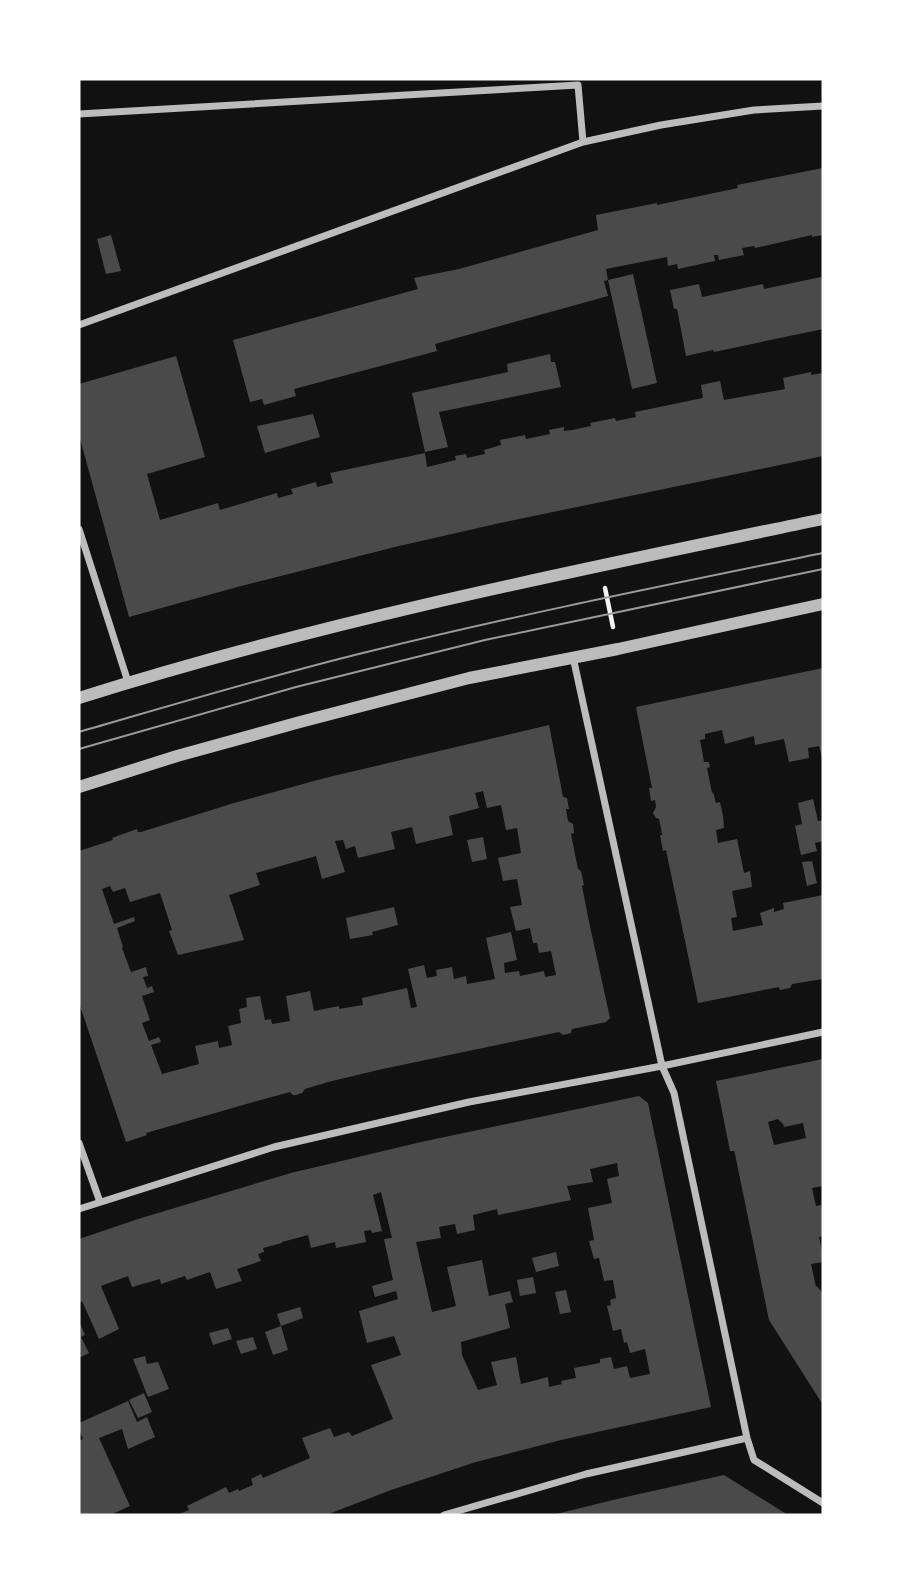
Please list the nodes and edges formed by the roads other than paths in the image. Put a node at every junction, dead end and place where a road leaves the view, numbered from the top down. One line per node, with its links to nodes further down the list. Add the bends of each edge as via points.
1 (823, 106): 3 (street, via 754,110)
2 (79, 114): 3 (street, via 578,85)
3 (583, 142): 4 (street)
4 (79, 325)
5 (823, 519): 9 (street, via 530,580 306,633)
6 (79, 529): 9 (street)
7 (823, 604): 8 (street)
8 (573, 656): 11 (street, via 300,722); 13 (street)
9 (128, 682): 10 (street)
10 (79, 698)
11 (79, 787)
12 (823, 1031): 13 (street)
13 (662, 1066): 15 (street, via 469,1102 274,1147); 17 (street, via 674,1093)
14 (79, 1143): 15 (street)
15 (100, 1202): 16 (street)
16 (79, 1209)
17 (747, 1438): 18 (street, via 754,1460); 19 (street, via 586,1474)
18 (823, 1503)
19 (444, 1515)

